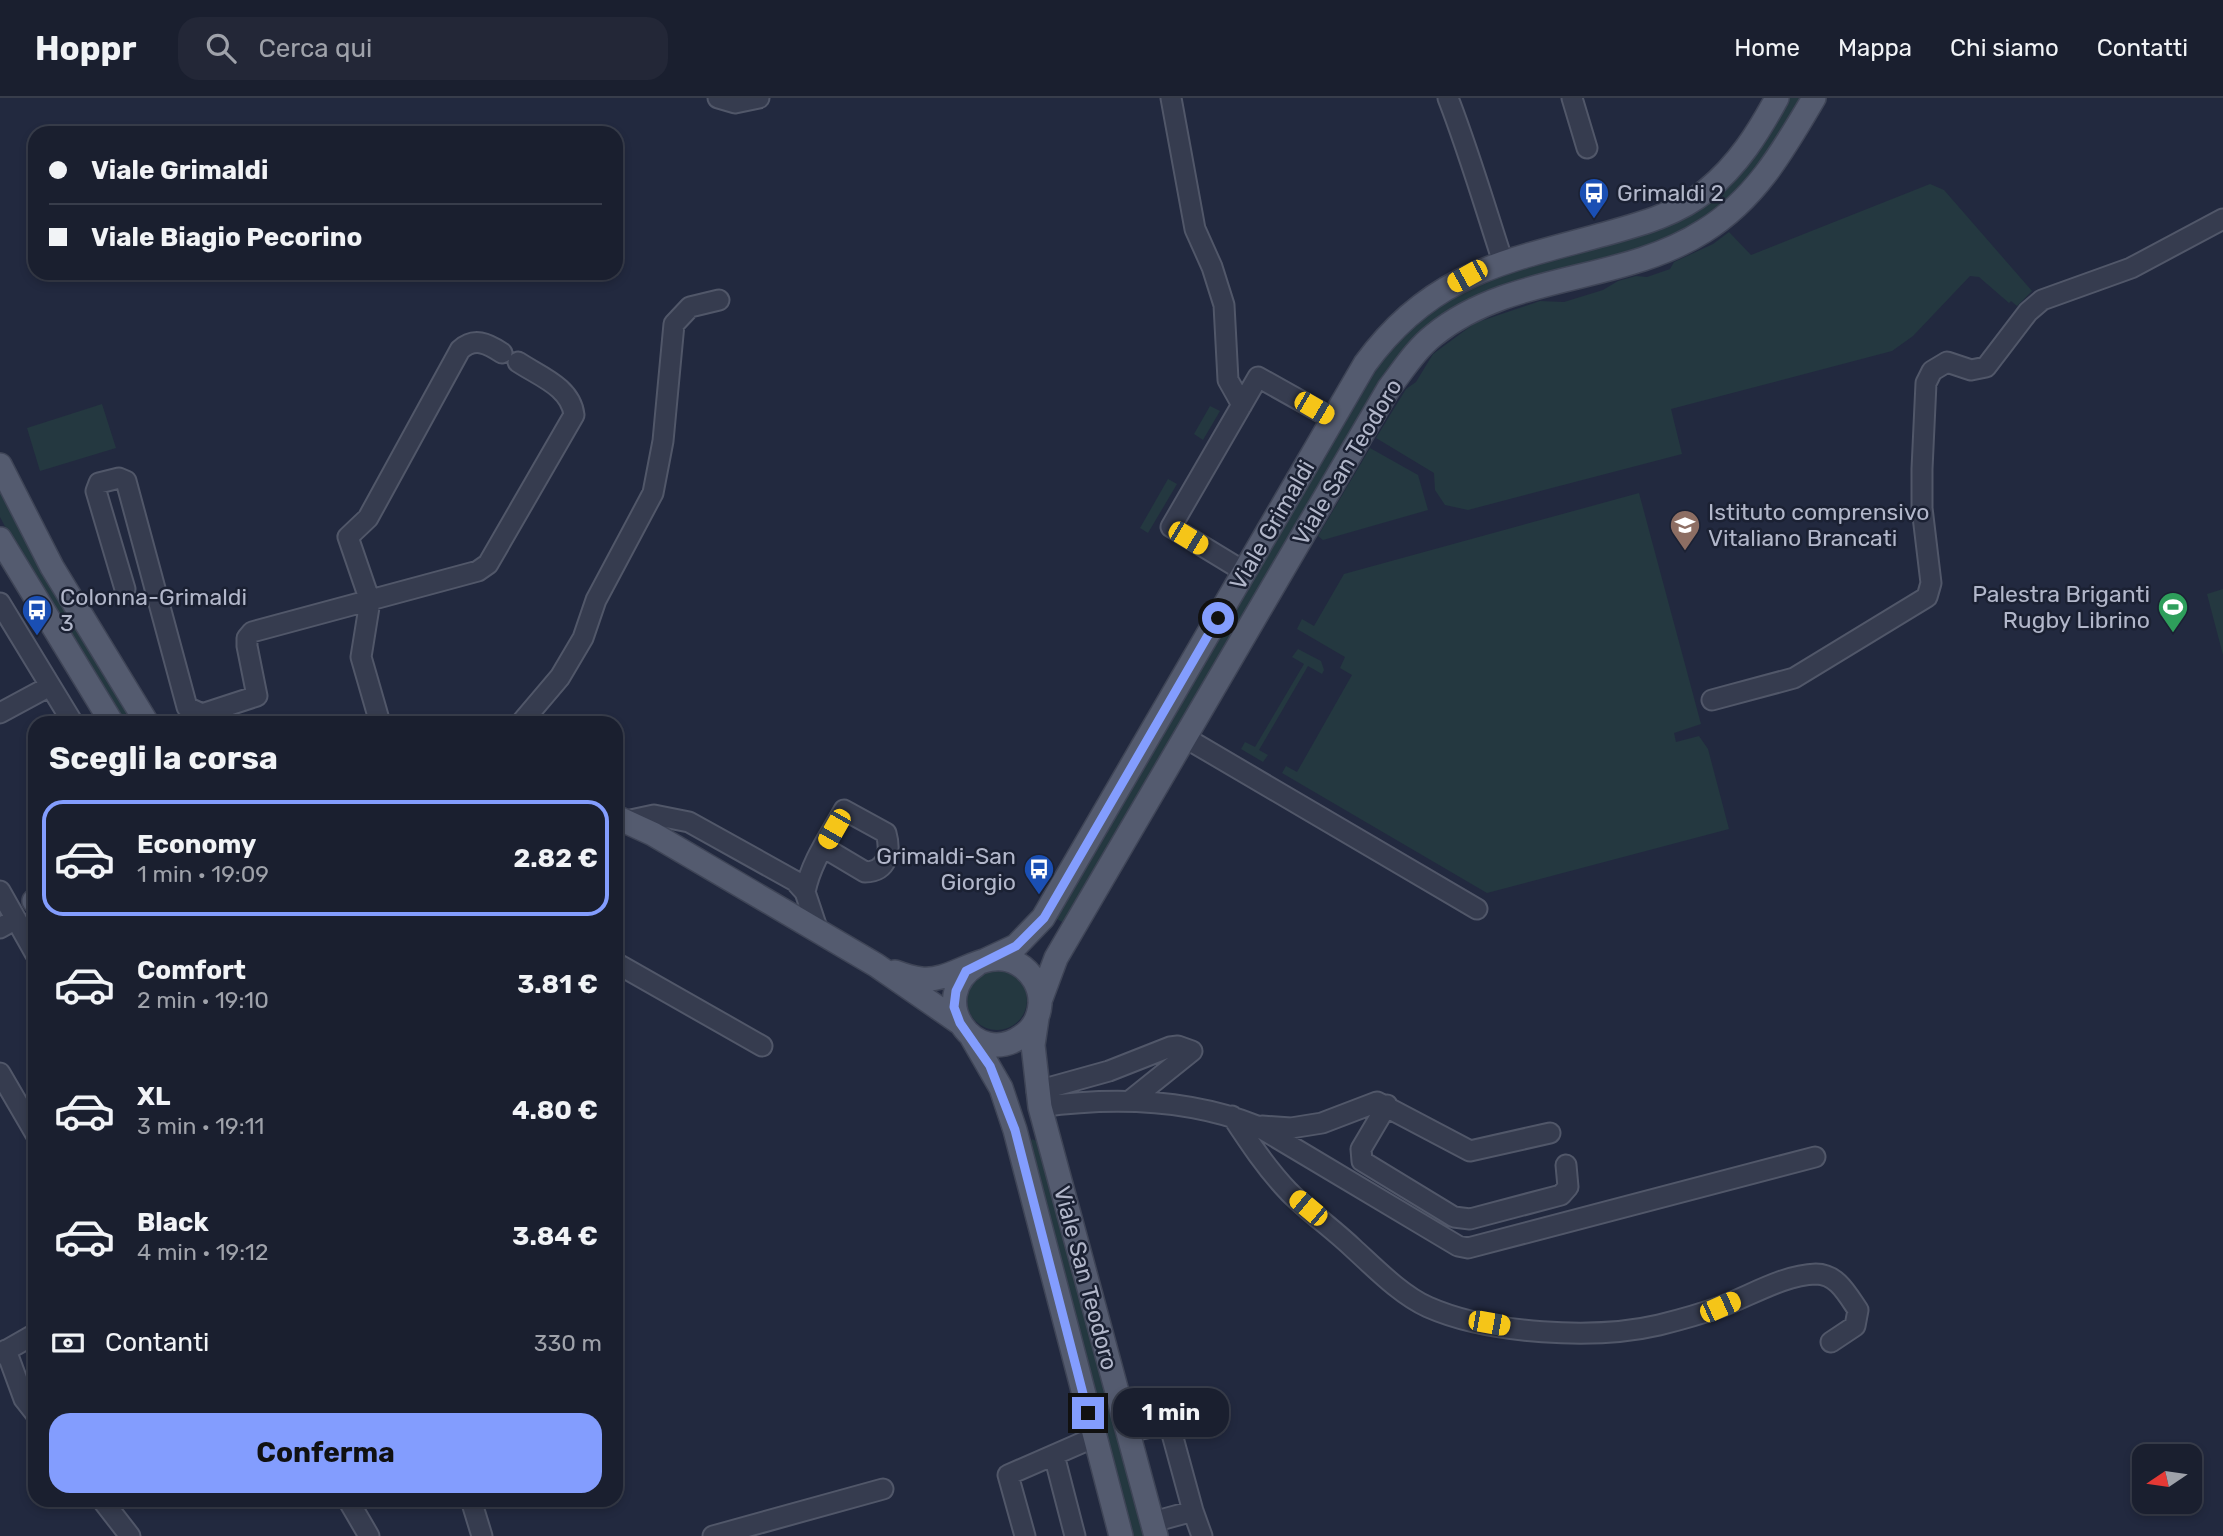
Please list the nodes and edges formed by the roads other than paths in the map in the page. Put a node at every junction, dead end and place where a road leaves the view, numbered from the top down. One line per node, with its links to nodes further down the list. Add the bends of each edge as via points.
1 (718, 98): 2 (street, via 735,103)
2 (759, 98)
3 (1171, 98): 12 (street, via 1195,229 1224,305 1227,380)
4 (1448, 98): 10 (street)
5 (1572, 98): 8 (street)
6 (1777, 98): 10 (main road, Viale Grimaldi, via 1744,154 1706,191 1680,208 1624,229)
7 (1814, 98): 28 (main road, Viale San Teodoro, via 1763,179 1705,231 1663,252 1497,299 1431,337 1390,388)
8 (1587, 148)
9 (2223, 219): 21 (street, via 2131,268 2047,298 2028,312 1992,362 1978,370 1947,362 1932,372 1926,383 1922,469 1931,583 1927,597 1794,678)
10 (1503, 262): 13 (main road, Viale Grimaldi, via 1442,290 1407,315 1365,364)
11 (719, 300): 27 (street, via 690,307 674,324 663,441 653,493 596,600 583,638 560,677)
12 (1242, 405): 13 (street, via 1258,376); 16 (street, via 1171,527)
13 (1333, 419): 16 (main road, Viale Grimaldi)
14 (0, 465): 25 (main road, via 52,567)
15 (0, 539): 24 (main road)
16 (1245, 572): 38 (main road, Viale Grimaldi, via 1044,918 1016,946)
17 (125, 589): 18 (street, via 96,491 99,483 119,478 126,481 187,707 202,714 257,696 247,646 252,632)
18 (370, 601): 18 (street, via 350,548 350,532 368,518 460,350 478,341 564,391 574,415 488,564 478,571); 26 (street, via 361,657)
19 (0, 603): 20 (street)
20 (50, 686): 22 (street); 23 (street)
21 (1712, 700)
22 (0, 713)
23 (69, 716)
24 (108, 716)
25 (144, 716)
26 (378, 716)
27 (527, 716)
28 (1184, 737): 34 (street); 41 (main road, Viale San Teodoro, via 1056,958)
29 (623, 819): 33 (street, via 654,815 689,822 795,881)
30 (623, 820): 36 (main road)
31 (823, 847): 33 (street, via 809,872)
32 (0, 891): 35 (street)
33 (805, 892): 36 (street)
34 (1477, 909)
35 (8, 923): 37 (street)
36 (817, 931): 39 (main road)
37 (28, 944)
38 (981, 962): 39 (main road, Viale Grimaldi, via 957,973 921,979); 41 (main road, via 1008,960 1023,967 1034,980); 42 (main road, via 963,976 956,991 954,1007)
39 (876, 965): 42 (main road)
40 (623, 967): 43 (street)
41 (1038, 1010): 42 (main road, via 1028,1032 1008,1043 992,1044); 45 (main road, Viale San Teodoro, via 1033,1045)
42 (966, 1030): 59 (main road, via 996,1077 1015,1130)
43 (762, 1046)
44 (0, 1073): 49 (street)
45 (1038, 1099): 46 (street); 46 (street, via 1170,1047 1192,1051); 58 (main road, Viale San Teodoro)
46 (1131, 1100): 48 (street)
47 (1387, 1105): 50 (street, via 1368,1103 1322,1123 1291,1128); 51 (street, via 1469,1151); 53 (street, via 1361,1149 1362,1161 1454,1217 1470,1219 1561,1195 1568,1186)
48 (1231, 1116): 50 (street); 55 (street, via 1292,1195 1382,1275 1427,1307 1531,1331 1620,1331 1720,1307 1816,1274 1841,1284 1858,1310 1855,1326)
49 (28, 1121)
50 (1257, 1126): 52 (street, via 1468,1248)
51 (1550, 1133)
52 (1815, 1157)
53 (1566, 1165)
54 (28, 1338): 56 (street)
55 (1831, 1342)
56 (3, 1352): 57 (street)
57 (28, 1404)
58 (1128, 1432): 65 (street, via 1169,1423); 66 (main road, Viale San Teodoro)
59 (1095, 1437): 60 (street); 73 (main road)
60 (1054, 1455): 71 (street, via 1008,1475); 72 (street)
61 (883, 1489): 70 (street)
62 (107, 1507): 67 (street)
63 (352, 1507): 68 (street)
64 (473, 1507): 69 (street)
65 (1193, 1511): 66 (street); 74 (street)
66 (1154, 1529)
67 (130, 1536)
68 (369, 1536)
69 (482, 1536)
70 (713, 1536)
71 (1025, 1536)
72 (1075, 1536)
73 (1121, 1536)
74 (1202, 1536)

